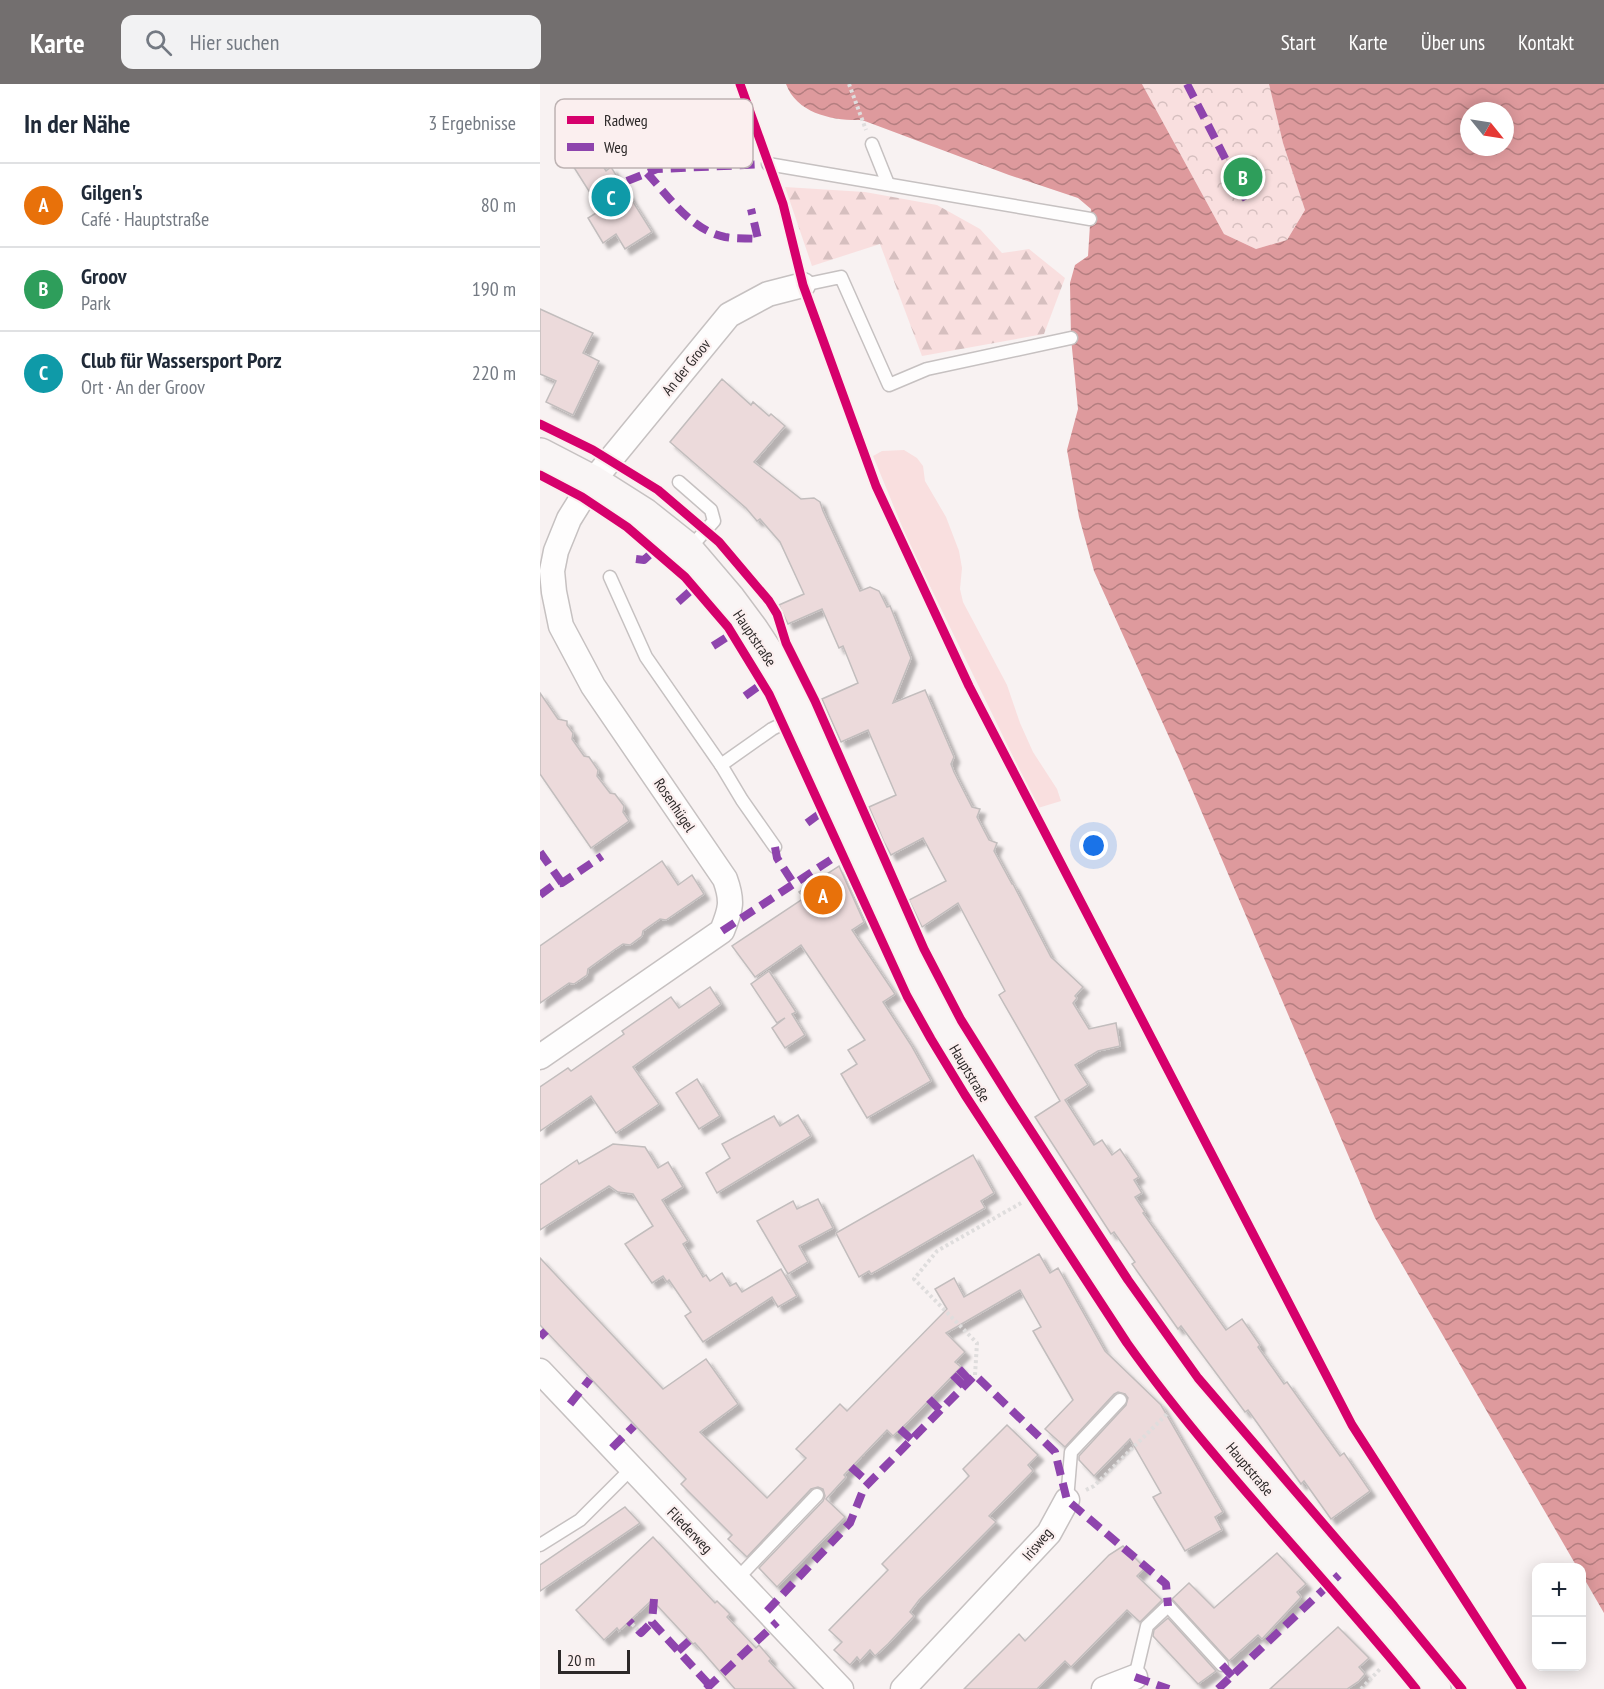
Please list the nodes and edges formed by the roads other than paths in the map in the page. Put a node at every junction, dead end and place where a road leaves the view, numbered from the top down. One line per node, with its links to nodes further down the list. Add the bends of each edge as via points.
1 (872, 144): 3 (lane)
2 (768, 164): 3 (lane)
3 (888, 184): 4 (lane)
4 (1090, 219)
5 (803, 285): 6 (lane, via 841,277 889,385 927,369); 8 (street, An der Groov, via 768,294 729,315)
6 (1071, 338)
7 (540, 455): 8 (main road, Hauptstraße)
8 (592, 482): 10 (main road, Hauptstraße, via 644,515); 15 (street, Rosenhügel, via 569,519 556,551 552,571 561,626 593,686 725,879 731,910 722,931)
9 (679, 482): 10 (lane, via 711,510 714,521)
10 (687, 550): 12 (main road, Hauptstraße, via 752,631)
11 (610, 577): 13 (lane, via 646,657)
12 (801, 715): 13 (lane, via 772,729); 28 (main road, Hauptstraße, via 885,911 978,1089 1186,1394)
13 (721, 765): 14 (lane)
14 (775, 847)
15 (540, 1057)
16 (540, 1371): 18 (street, Fliederweg)
17 (1120, 1400): 20 (lane, via 1071,1452)
18 (631, 1469): 21 (lane, via 580,1520); 22 (street, Fliederweg)
19 (817, 1495): 22 (lane)
20 (1067, 1500): 26 (street, Irisweg, via 1049,1533)
21 (540, 1545)
22 (737, 1580): 25 (street, Fliederweg)
23 (1222, 1665): 24 (lane, via 1168,1606 1147,1626)
24 (1136, 1677): 27 (street)
25 (841, 1689)
26 (903, 1689)
27 (1104, 1689)
28 (1434, 1689)

